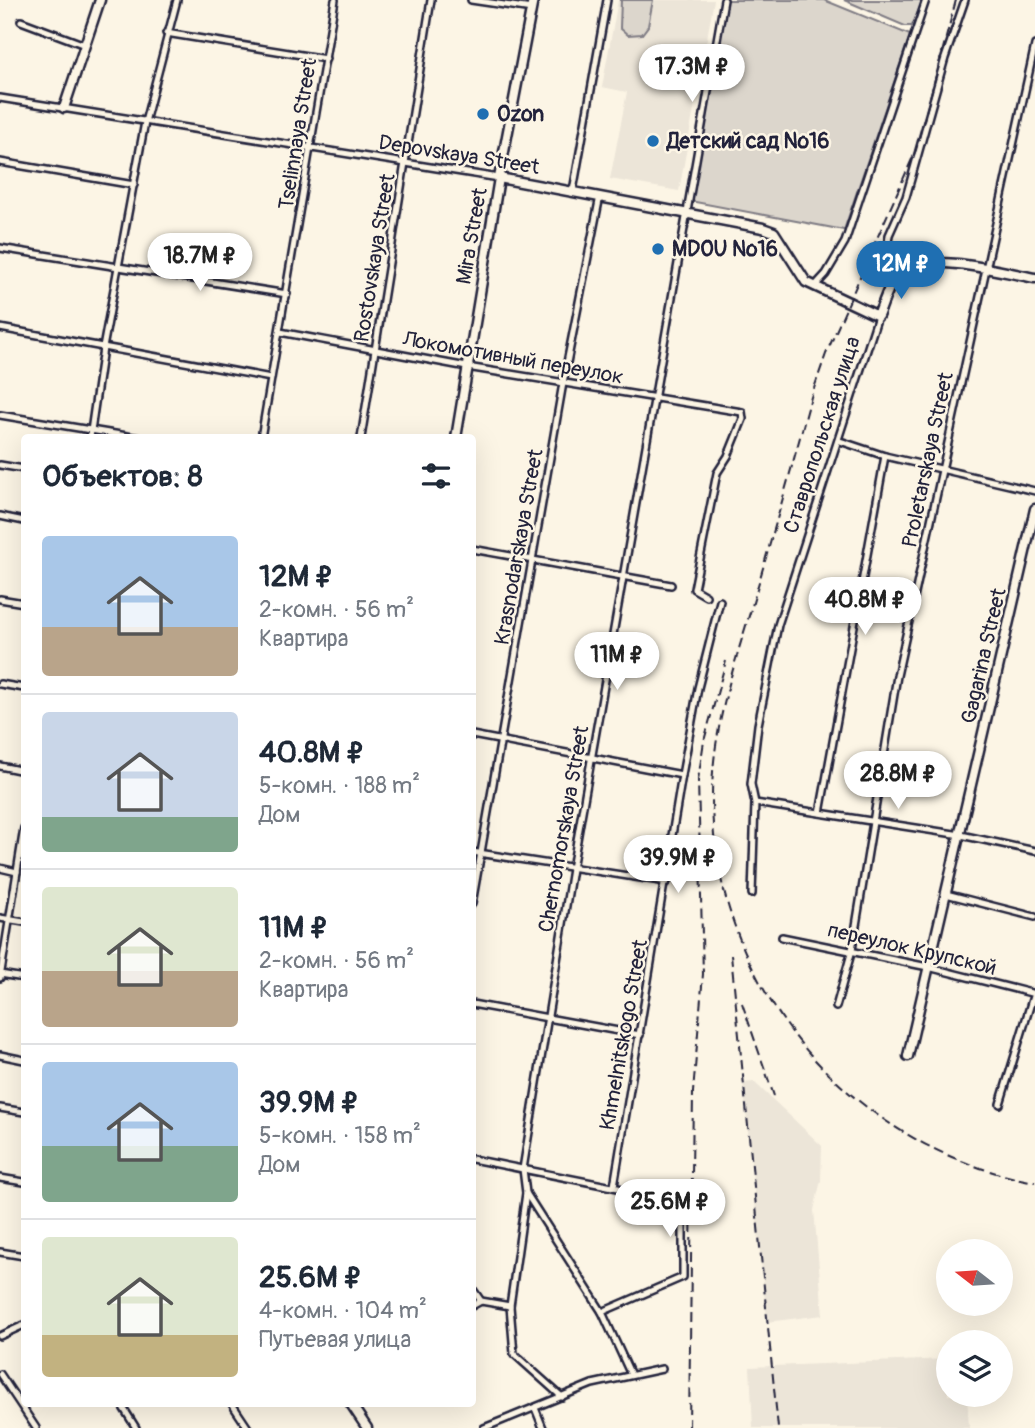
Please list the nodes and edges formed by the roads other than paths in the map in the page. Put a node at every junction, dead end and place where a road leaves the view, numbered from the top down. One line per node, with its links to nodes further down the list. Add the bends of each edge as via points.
1 (100, 0): 13 (street)
2 (177, 0): 12 (street)
3 (335, 0): 15 (street, Tselinnaya Street)
4 (431, 0): 21 (street, Rostovskaya Street)
5 (471, 0): 10 (street)
6 (607, 0): 24 (street)
7 (724, 0): 26 (street, Chernomorskaya Street)
8 (926, 0): 32 (street, via 845,242)
9 (965, 0): 30 (street, via 910,184 889,236 887,251)
10 (532, 4): 22 (street, Mira Street)
11 (22, 22): 13 (street)
12 (166, 33): 15 (street); 18 (street)
13 (85, 45): 17 (street)
14 (1035, 45): 29 (street, Proletarskaya Street)
15 (326, 59): 19 (street, Tselinnaya Street)
16 (0, 98): 17 (street, Depovskaya Street)
17 (64, 108): 18 (street, Depovskaya Street)
18 (145, 122): 19 (street, Depovskaya Street); 23 (street)
19 (311, 150): 21 (street, Depovskaya Street); 33 (street, Tselinnaya Street)
20 (0, 162): 23 (street)
21 (405, 163): 22 (street, Depovskaya Street); 38 (street, Rostovskaya Street)
22 (499, 178): 24 (street, Depovskaya Street); 39 (street, Mira Street)
23 (134, 185): 28 (street)
24 (573, 191): 25 (street, Depovskaya Street)
25 (600, 196): 26 (street, Depovskaya Street); 41 (street, Krasnodarskaya Street)
26 (685, 212): 32 (street, Depovskaya Street, via 774,232 798,273); 42 (street, Chernomorskaya Street)
27 (0, 248): 28 (street)
28 (118, 267): 33 (street); 37 (street)
29 (985, 268): 30 (street, via 928,263 913,264); 31 (street); 54 (street, Proletarskaya Street)
30 (899, 273): 34 (street, Ставропольская улица)
31 (1035, 278)
32 (814, 287): 34 (street, Depovskaya Street)
33 (287, 294): 36 (street, Tselinnaya Street)
34 (878, 316): 50 (street, Ставропольская улица)
35 (0, 328): 37 (street)
36 (280, 331): 38 (street, Локомотивный переулок); 40 (street, Tselinnaya Street)
37 (103, 348): 40 (street); 44 (street)
38 (376, 350): 39 (street, Локомотивный переулок); 48 (street, Rostovskaya Street)
39 (467, 367): 41 (street, Локомотивный переулок); 49 (street, Mira Street)
40 (271, 378): 47 (street, Tselinnaya Street)
41 (563, 383): 42 (street, Локомотивный переулок); 60 (street, Krasnodarskaya Street)
42 (654, 399): 61 (street, Chernomorskaya Street); 63 (street, Локомотивный переулок, via 742,412 728,456 717,473 694,589)
43 (0, 415): 44 (street)
44 (92, 429): 45 (street); 46 (street)
45 (91, 434)
46 (118, 434)
47 (262, 434)
48 (362, 434)
49 (457, 434)
50 (839, 441): 51 (street); 75 (street, Ставропольская улица, via 771,654 751,784)
51 (886, 456): 54 (street); 76 (street)
52 (0, 465): 53 (street)
53 (21, 468)
54 (943, 469): 55 (street); 77 (street, Proletarskaya Street)
55 (1035, 491)
56 (1035, 509): 78 (street, Gagarina Street)
57 (0, 516): 58 (street)
58 (21, 520)
59 (476, 550): 60 (street)
60 (532, 558): 61 (street); 70 (street, Krasnodarskaya Street)
61 (624, 575): 62 (street); 71 (street, Chernomorskaya Street)
62 (671, 585)
63 (706, 596)
64 (0, 599): 66 (street)
65 (720, 601): 74 (street, Khmelnitskogo Street)
66 (21, 602)
67 (0, 684): 68 (street)
68 (21, 688)
69 (476, 736): 70 (street)
70 (502, 740): 71 (street); 82 (street, Krasnodarskaya Street)
71 (593, 756): 74 (street); 84 (street, Chernomorskaya Street)
72 (0, 766): 73 (street)
73 (21, 770)
74 (682, 775): 87 (street, Khmelnitskogo Street)
75 (755, 803): 76 (street); 88 (street, Ставропольская улица)
76 (820, 813): 77 (street)
77 (871, 820): 78 (street); 95 (street, Proletarskaya Street)
78 (961, 835): 80 (street); 89 (street, Gagarina Street)
79 (21, 847): 85 (street)
80 (1035, 851)
81 (476, 852): 82 (street)
82 (480, 853): 84 (street); 86 (street, Krasnodarskaya Street)
83 (0, 868): 85 (street)
84 (572, 869): 87 (street); 102 (street, Chernomorskaya Street)
85 (17, 872): 92 (street)
86 (476, 878)
87 (667, 882): 103 (street, Khmelnitskogo Street)
88 (752, 894)
89 (946, 894): 90 (street); 96 (street, Gagarina Street)
90 (1035, 917)
91 (0, 918): 92 (street)
92 (9, 920): 93 (street); 97 (street)
93 (21, 922)
94 (782, 937): 95 (street, переулок Крупской)
95 (852, 950): 96 (street, переулок Крупской); 101 (street, Proletarskaya Street)
96 (928, 967): 99 (street, переулок Крупской); 105 (street, Gagarina Street)
97 (0, 975): 98 (street)
98 (21, 978)
99 (1034, 994): 107 (street)
100 (476, 1005): 102 (street)
101 (836, 1007)
102 (548, 1018): 103 (street); 111 (street, Chernomorskaya Street)
103 (640, 1035): 114 (street, Khmelnitskogo Street)
104 (0, 1055): 106 (street)
105 (908, 1056)
106 (21, 1058)
107 (1000, 1104)
108 (0, 1108): 109 (street)
109 (21, 1112)
110 (476, 1160): 111 (street)
111 (523, 1168): 114 (street); 115 (street, Chernomorskaya Street)
112 (0, 1178): 113 (street)
113 (21, 1182)
114 (614, 1186): 122 (street, via 683,1201 683,1277)
115 (526, 1193): 121 (street, Chernomorskaya Street); 122 (street)
116 (0, 1252): 117 (street)
117 (21, 1256)
118 (476, 1294): 119 (street)
119 (481, 1301): 120 (street); 121 (street)
120 (476, 1304)
121 (510, 1306): 128 (street, Chernomorskaya Street, via 514,1354)
122 (602, 1312): 127 (street)
123 (21, 1326): 124 (street)
124 (0, 1336)
125 (662, 1369): 127 (street)
126 (0, 1374): 129 (street)
127 (631, 1375): 128 (street)
128 (562, 1397): 134 (street)
129 (21, 1406)
130 (22, 1407): 135 (street)
131 (123, 1407): 136 (street)
132 (234, 1407): 137 (street)
133 (353, 1407): 138 (street)
134 (535, 1408): 139 (street); 140 (street)
135 (36, 1428)
136 (136, 1428)
137 (248, 1428)
138 (367, 1428)
139 (484, 1428)
140 (543, 1428)

